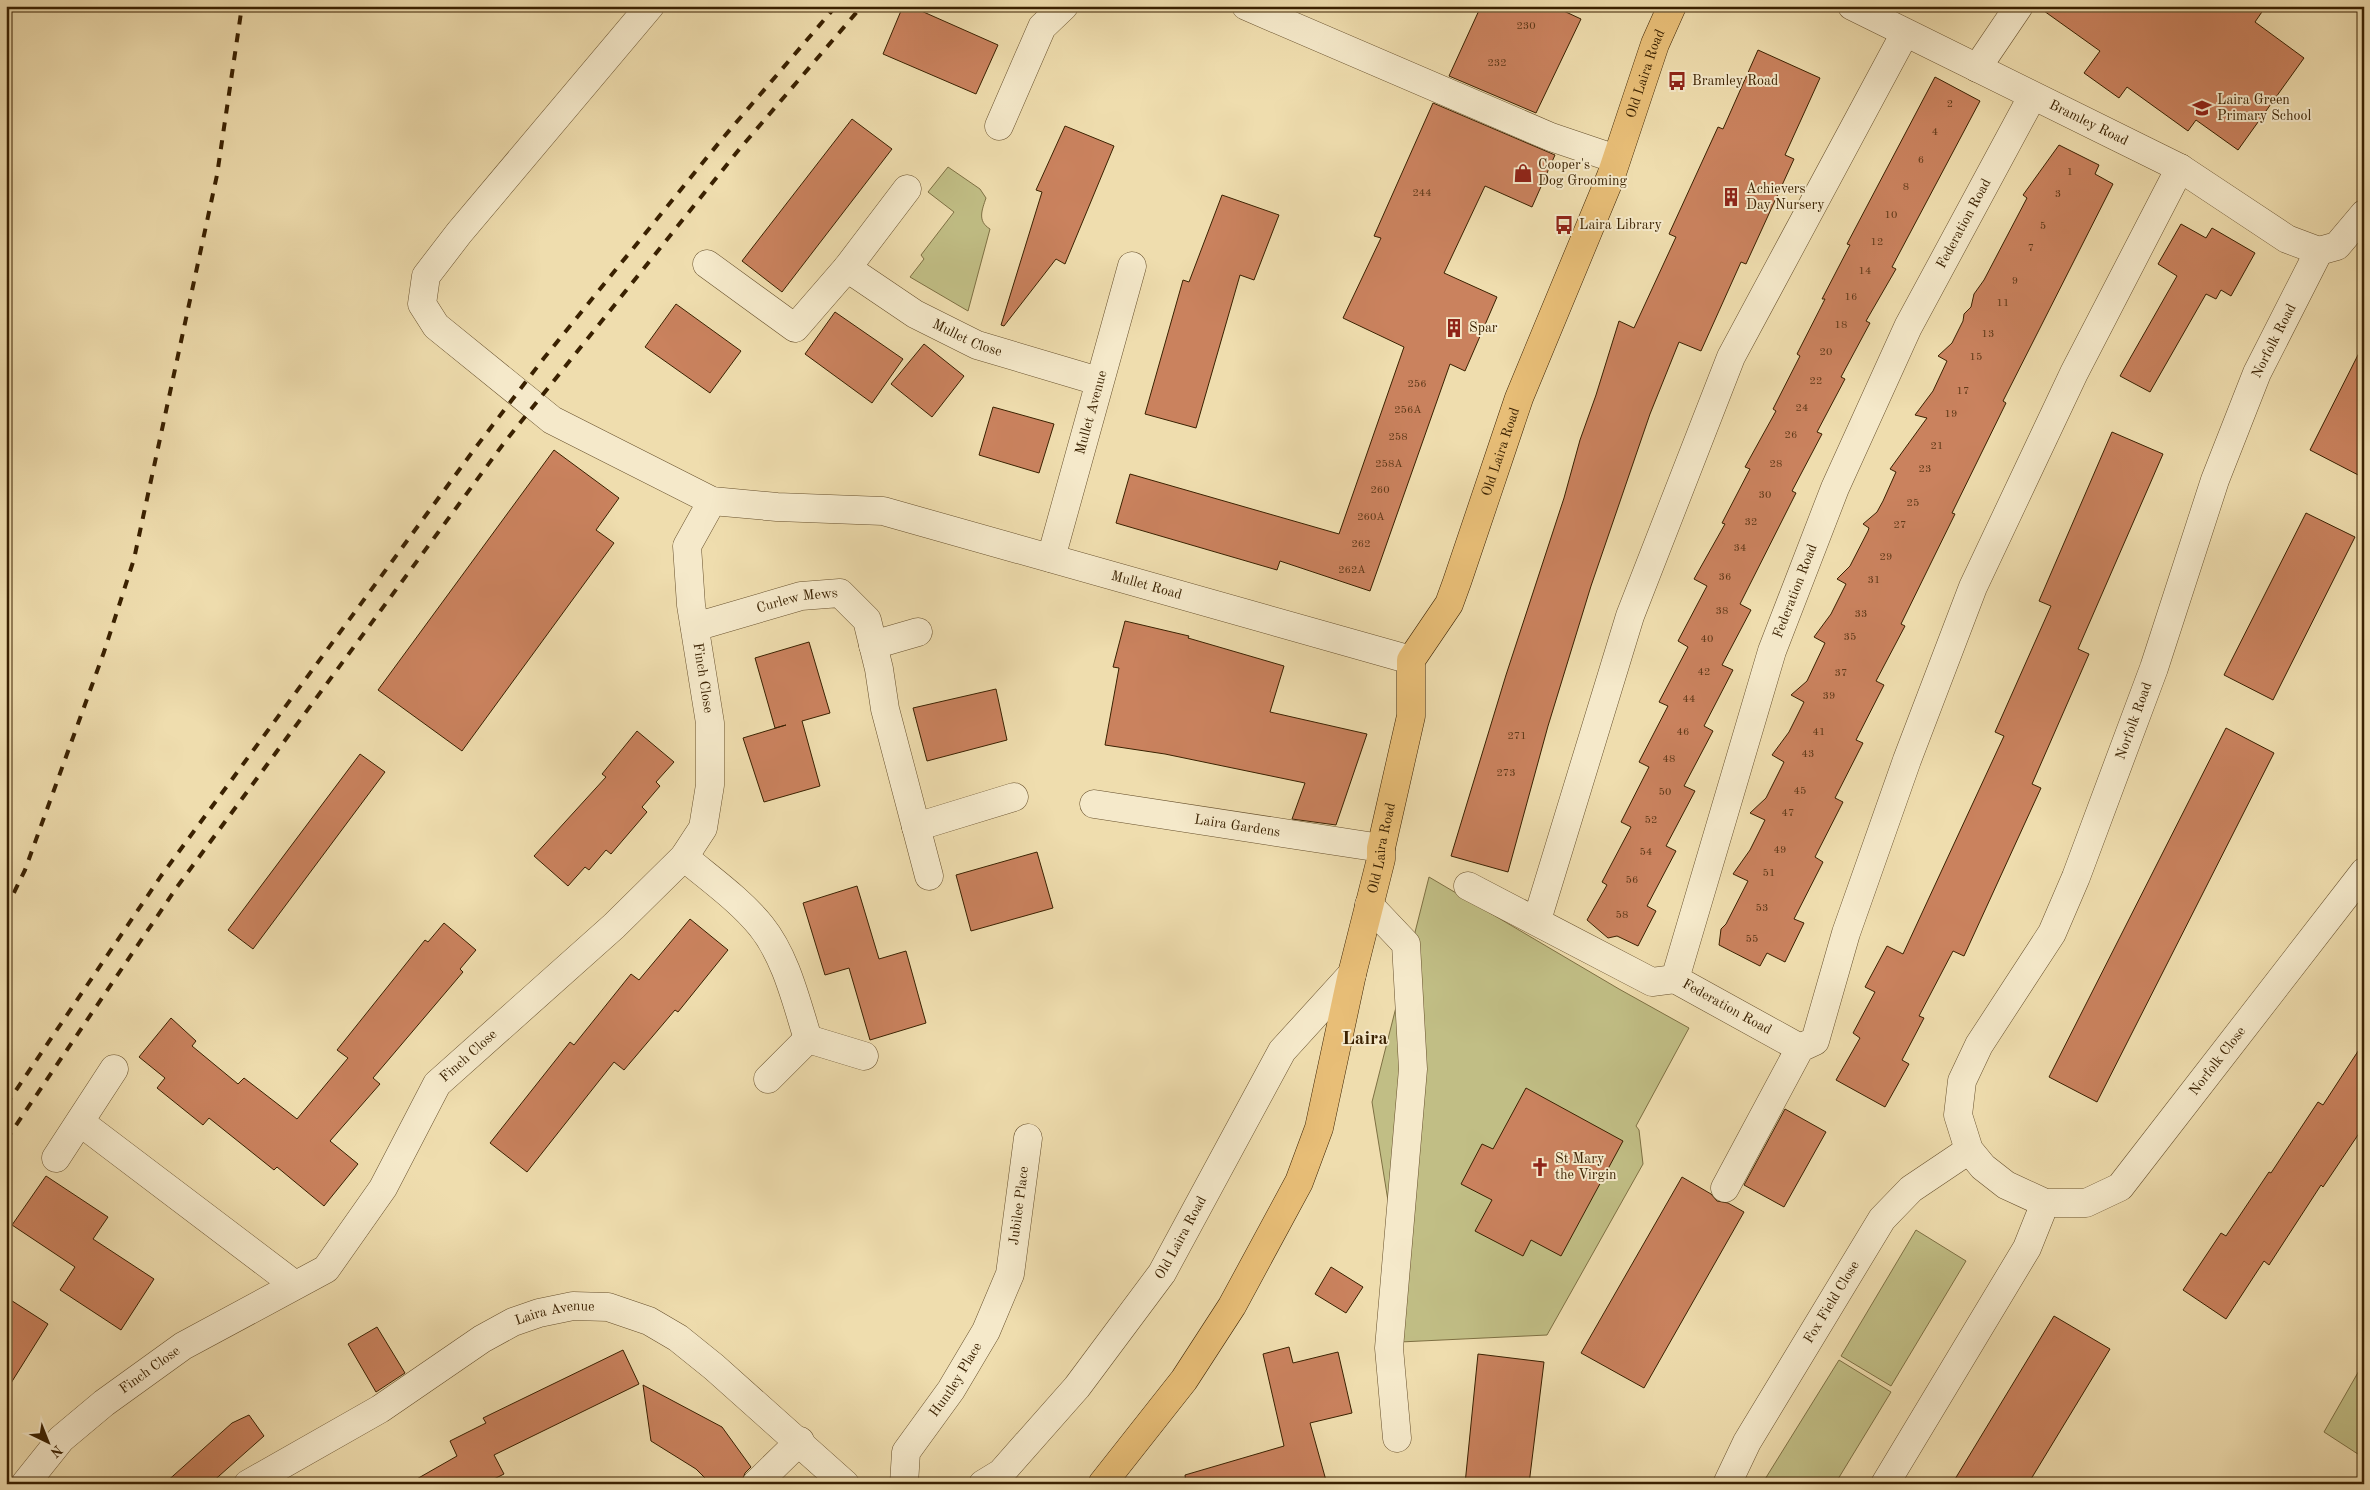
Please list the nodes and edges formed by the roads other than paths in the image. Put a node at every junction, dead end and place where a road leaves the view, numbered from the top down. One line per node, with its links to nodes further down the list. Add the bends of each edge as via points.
1 (650, 6): 20 (street, via 426,276 422,304 436,326 552,420)
2 (1064, 6): 10 (street, via 1042,27)
3 (1246, 6): 11 (street, via 1551,138)
4 (1672, 6): 11 (main road, Old Laira Road, via 1655,44)
5 (1852, 6): 7 (street, Bramley Road)
6 (2019, 6): 8 (street)
7 (1904, 32): 8 (street, Bramley Road); 35 (street, via 1730,357 1630,616)
8 (1977, 68): 9 (street, Bramley Road)
9 (2032, 97): 12 (street, Bramley Road); 37 (street, Federation Road, via 1908,327 1835,488 1772,652)
10 (999, 126)
11 (1616, 159): 25 (main road, Old Laira Road, via 1519,398 1449,604)
12 (2180, 168): 15 (street, Bramley Road, via 2287,239); 39 (street, via 2074,373 1973,587 1846,933 1815,1041)
13 (907, 189): 18 (street)
14 (2364, 214): 15 (street, via 2337,246)
15 (2319, 251): 45 (street, Norfolk Road, via 2253,382 2215,480 2154,668 2052,933 1979,1045 1962,1081 1958,1115)
16 (707, 264): 18 (street, via 795,328)
17 (1132, 266): 19 (street, Mullet Avenue)
18 (847, 268): 19 (street, Mullet Close, via 915,314 977,345)
19 (1098, 381): 21 (street, Mullet Avenue)
20 (712, 501): 21 (street, Mullet Road, via 882,511); 22 (street, Finch Close, via 687,546)
21 (1051, 558): 25 (street, Mullet Road)
22 (694, 627): 24 (street, Curlew Mews, via 801,596 840,593 867,620); 30 (street, Finch Close, via 710,723 710,785 703,828)
23 (918, 632): 24 (street)
24 (873, 645): 28 (street, Curlew Mews, via 885,709)
25 (1411, 660): 29 (main road, Old Laira Road, via 1411,716)
26 (1014, 797): 28 (street)
27 (1094, 804): 29 (street, Laira Gardens)
28 (916, 827): 32 (street, Curlew Mews)
29 (1381, 848): 34 (main road, Old Laira Road)
30 (684, 857): 38 (street, via 761,926 779,955); 50 (street, Finch Close, via 614,926 437,1084 383,1188 326,1269)
31 (2364, 872): 48 (street, Norfolk Close, via 2120,1187 2086,1203)
32 (929, 876)
33 (1468, 886): 35 (street)
34 (1369, 905): 36 (main road, Old Laira Road); 51 (street, Old Laira Road, via 1406,944 1413,1069 1389,1348)
35 (1537, 920): 37 (street, via 1652,982)
36 (1352, 974): 58 (street, Old Laira Road, via 1282,1051 1156,1281 1077,1387 1001,1473); 59 (main road, Old Laira Road, via 1319,1128 1299,1182 1232,1306 1184,1380)
37 (1675, 979): 39 (street, Federation Road)
38 (808, 1039): 40 (street); 42 (street)
39 (1800, 1048): 47 (street)
40 (864, 1056)
41 (114, 1069): 43 (street)
42 (768, 1079)
43 (80, 1122): 46 (street); 50 (street)
44 (1028, 1138): 49 (street, Jubilee Place)
45 (1970, 1150): 48 (street, Norfolk Road, via 1983,1167 2006,1185); 60 (street, Fox Field Close, via 1911,1189 1882,1219 1748,1442)
46 (56, 1158)
47 (1725, 1188)
48 (2045, 1203): 61 (street, via 2027,1248)
49 (1010, 1274): 57 (street, Huntley Place, via 981,1339 951,1390 906,1452)
50 (295, 1285): 53 (street, Finch Close, via 183,1346 104,1402 61,1439)
51 (1397, 1438)
52 (800, 1441): 54 (street, Laira Avenue, via 678,1338 649,1321 608,1307 573,1306 513,1322 482,1339 380,1409); 55 (street); 56 (street, Laira Avenue)
53 (25, 1484)
54 (248, 1484)
55 (756, 1484)
56 (845, 1484)
57 (904, 1484)
58 (983, 1484)
59 (1102, 1484)
60 (1727, 1484)
61 (1885, 1484)

